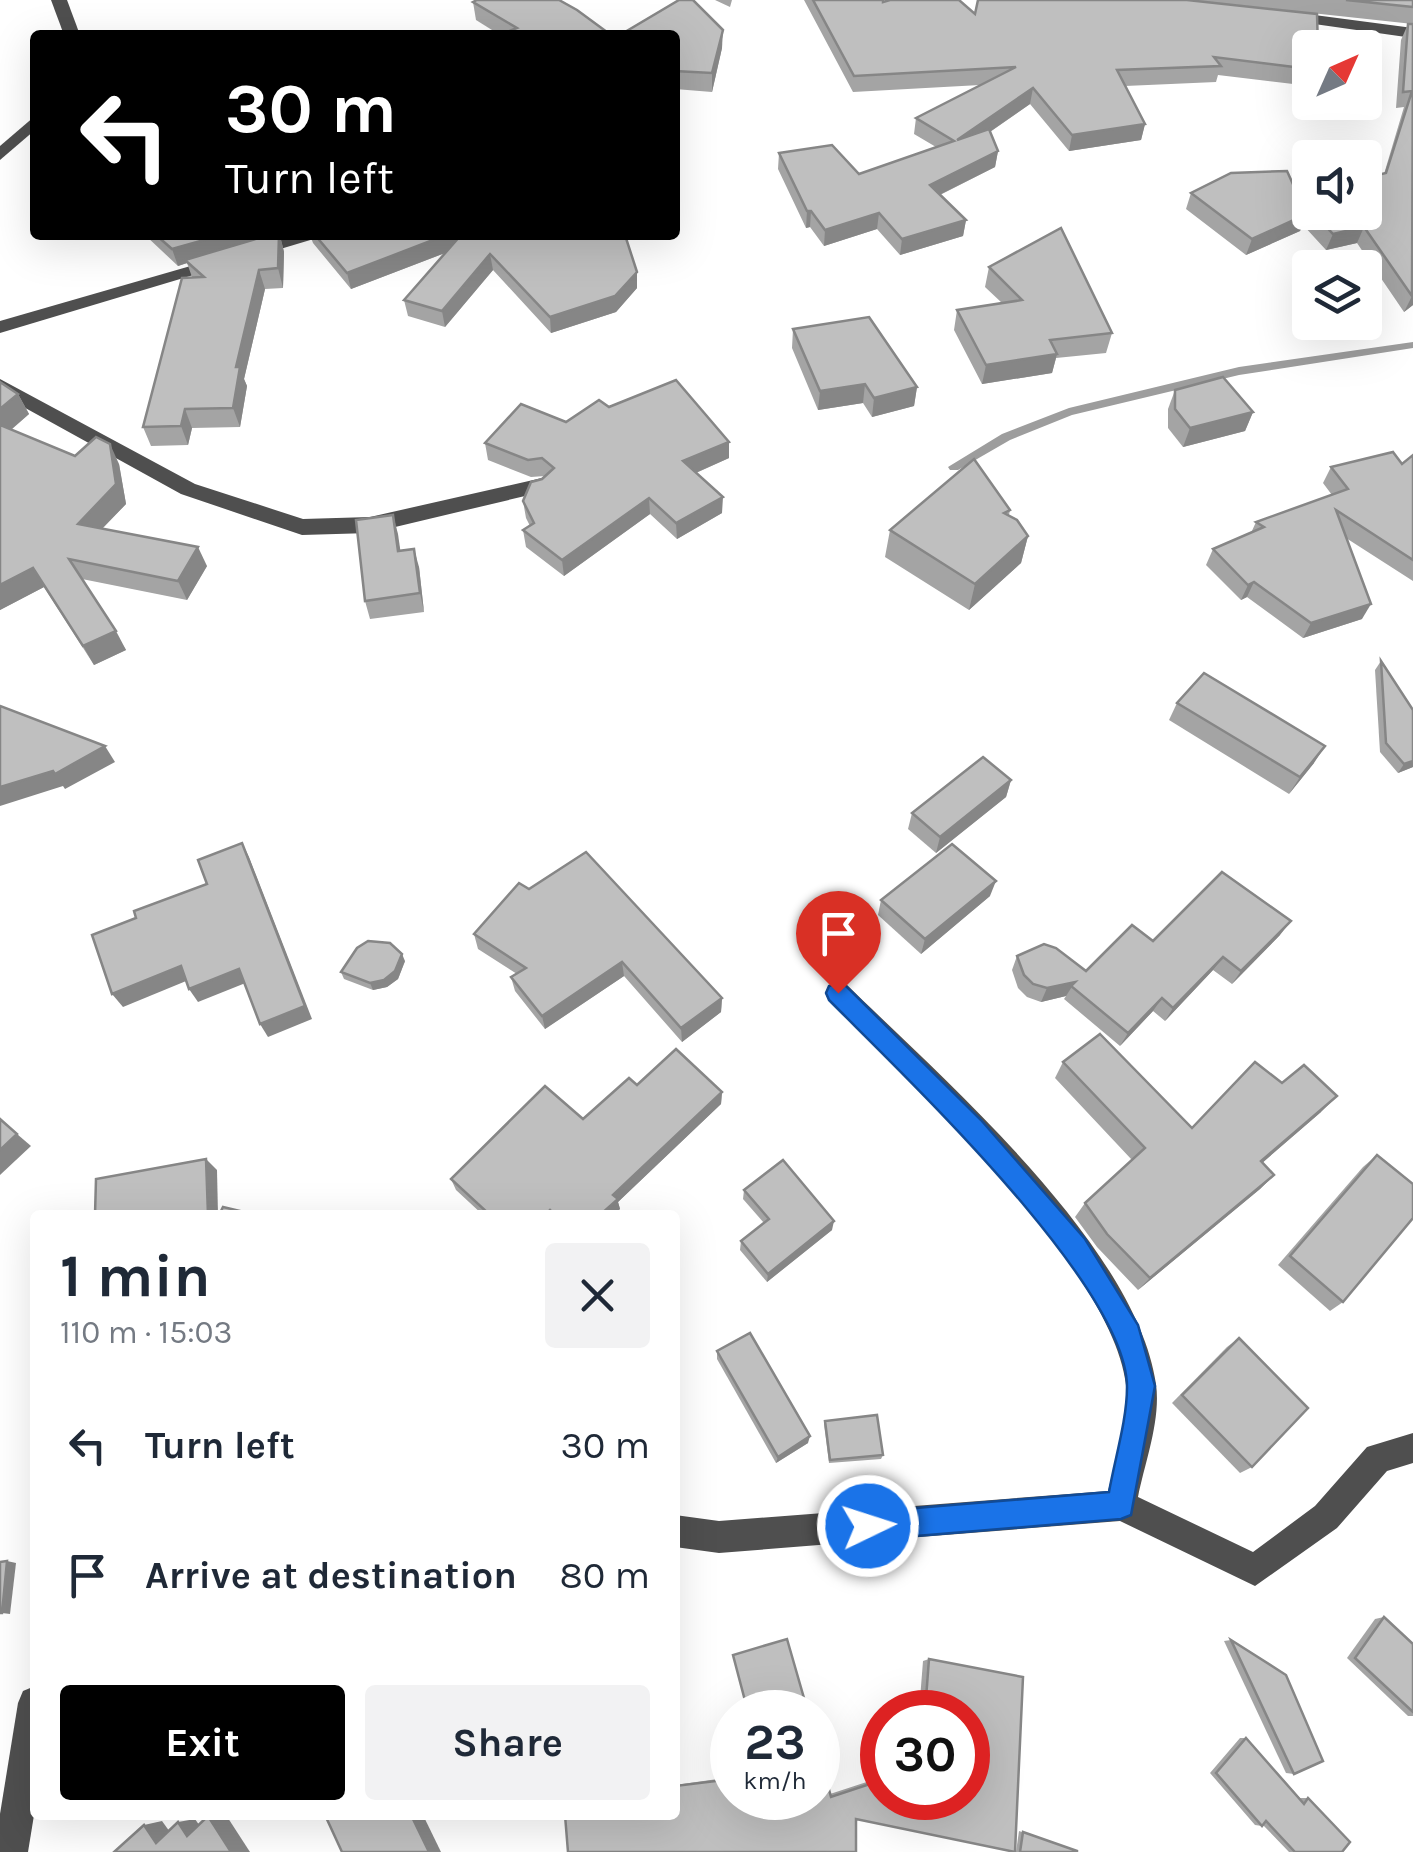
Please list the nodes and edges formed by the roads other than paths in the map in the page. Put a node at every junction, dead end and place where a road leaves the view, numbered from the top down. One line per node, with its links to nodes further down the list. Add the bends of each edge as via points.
1 (59, 0): 3 (street)
2 (1262, 14): 4 (street)
3 (70, 30)
4 (1413, 33)
5 (30, 127): 6 (street)
6 (0, 155)
7 (301, 240): 8 (street)
8 (0, 326)
9 (0, 386): 10 (street, via 188,489 302,527 370,526)
10 (542, 485)
11 (838, 993): 13 (street, via 972,1128 1076,1248 1128,1335 1141,1386)
12 (1413, 1448): 13 (street, via 1378,1458 1326,1516 1255,1570)
13 (1121, 1505): 14 (street, via 720,1536)
14 (680, 1532)
15 (30, 1736): 16 (street)
16 (12, 1852)

